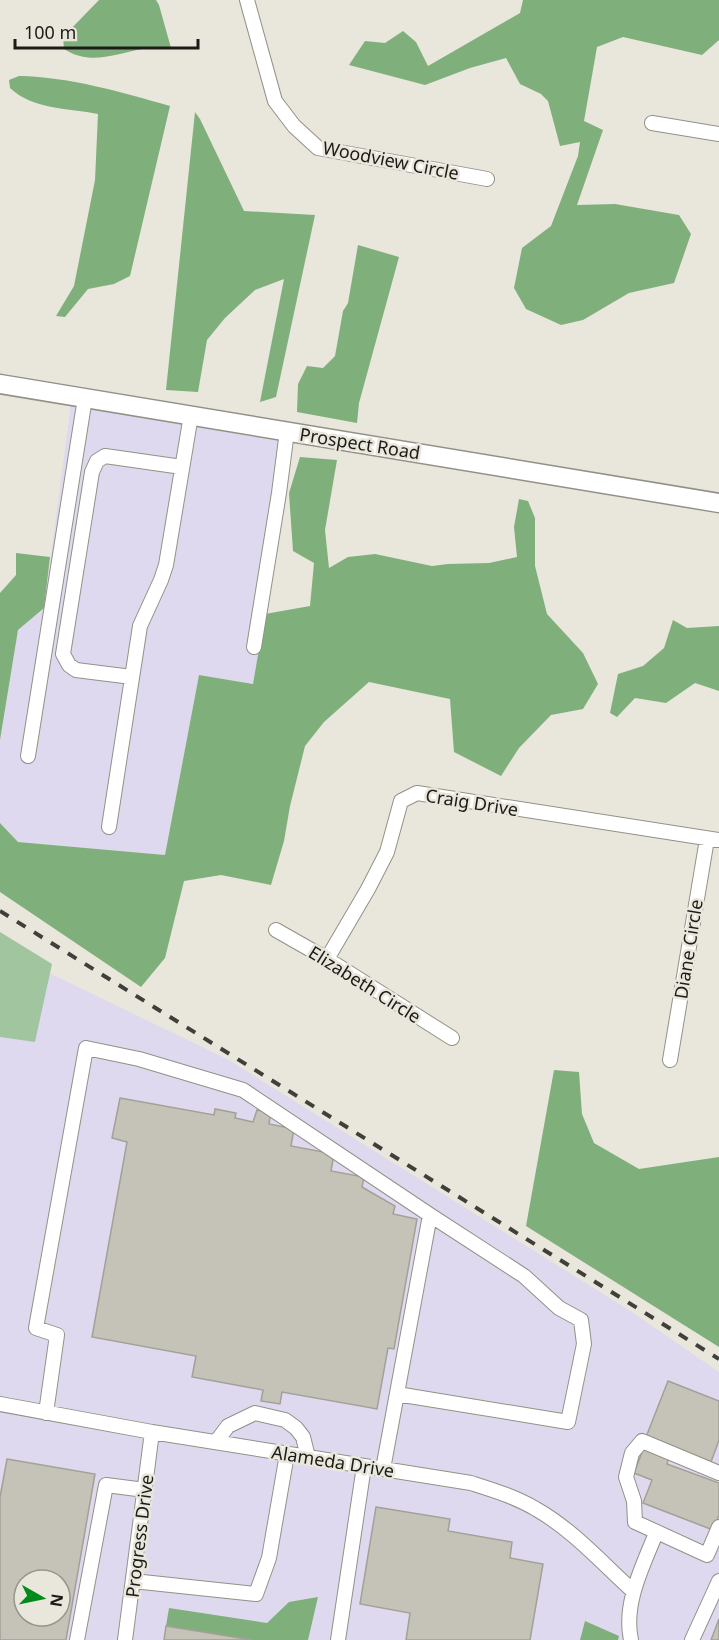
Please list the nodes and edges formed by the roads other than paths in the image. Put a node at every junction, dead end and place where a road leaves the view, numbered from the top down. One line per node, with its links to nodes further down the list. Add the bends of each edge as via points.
1 (247, 0): 4 (street, Woodview Circle, via 274,101 318,148)
2 (652, 123): 3 (street)
3 (719, 134)
4 (487, 179)
5 (0, 384): 6 (main road, Prospect Road)
6 (85, 398): 7 (main road, Prospect Road); 13 (street)
7 (191, 416): 8 (main road, Prospect Road); 9 (street)
8 (287, 431): 10 (main road, Prospect Road); 11 (street)
9 (182, 467): 12 (street, via 166,565 140,626); 12 (street, via 105,456 97,461 92,472 63,654 76,670)
10 (719, 503)
11 (254, 647)
12 (132, 677): 14 (street)
13 (28, 756)
14 (109, 827)
15 (713, 839): 17 (street, Craig Drive, via 417,794 401,801 387,852); 19 (street, Diane Circle)
16 (276, 930): 17 (street, Elizabeth Circle)
17 (327, 959): 18 (street, Elizabeth Circle)
18 (452, 1038)
19 (670, 1060)
20 (430, 1215): 21 (street); 21 (street, via 524,1276 559,1308 581,1320 584,1344 568,1422); 23 (street, via 243,1090 139,1059 86,1048 36,1328 57,1335)
21 (397, 1394): 29 (street)
22 (0, 1404): 23 (street, Alameda Drive)
23 (46, 1413): 24 (street, Alameda Drive)
24 (152, 1432): 25 (street, Alameda Drive); 31 (street, Progress Drive)
25 (216, 1442): 26 (street, Alameda Drive); 27 (street, via 228,1426 255,1413 285,1420 297,1428)
26 (287, 1454): 27 (street, Alameda Drive); 34 (street, via 269,1558 256,1594)
27 (308, 1457): 28 (street, Alameda Drive)
28 (364, 1466): 29 (street, Alameda Drive); 39 (street)
29 (383, 1469): 36 (street, Alameda Drive, via 471,1483 536,1509 568,1531)
30 (719, 1473): 33 (street, via 648,1443 636,1445 626,1477 634,1501 635,1522)
31 (145, 1490): 34 (street, Progress Drive); 37 (street, via 106,1485)
32 (719, 1527): 33 (street, via 706,1555)
33 (656, 1533): 36 (street)
34 (133, 1581): 38 (street, Progress Drive)
35 (719, 1581): 41 (street)
36 (633, 1591): 40 (street)
37 (77, 1640)
38 (125, 1640)
39 (338, 1640)
40 (631, 1640)
41 (692, 1640)

